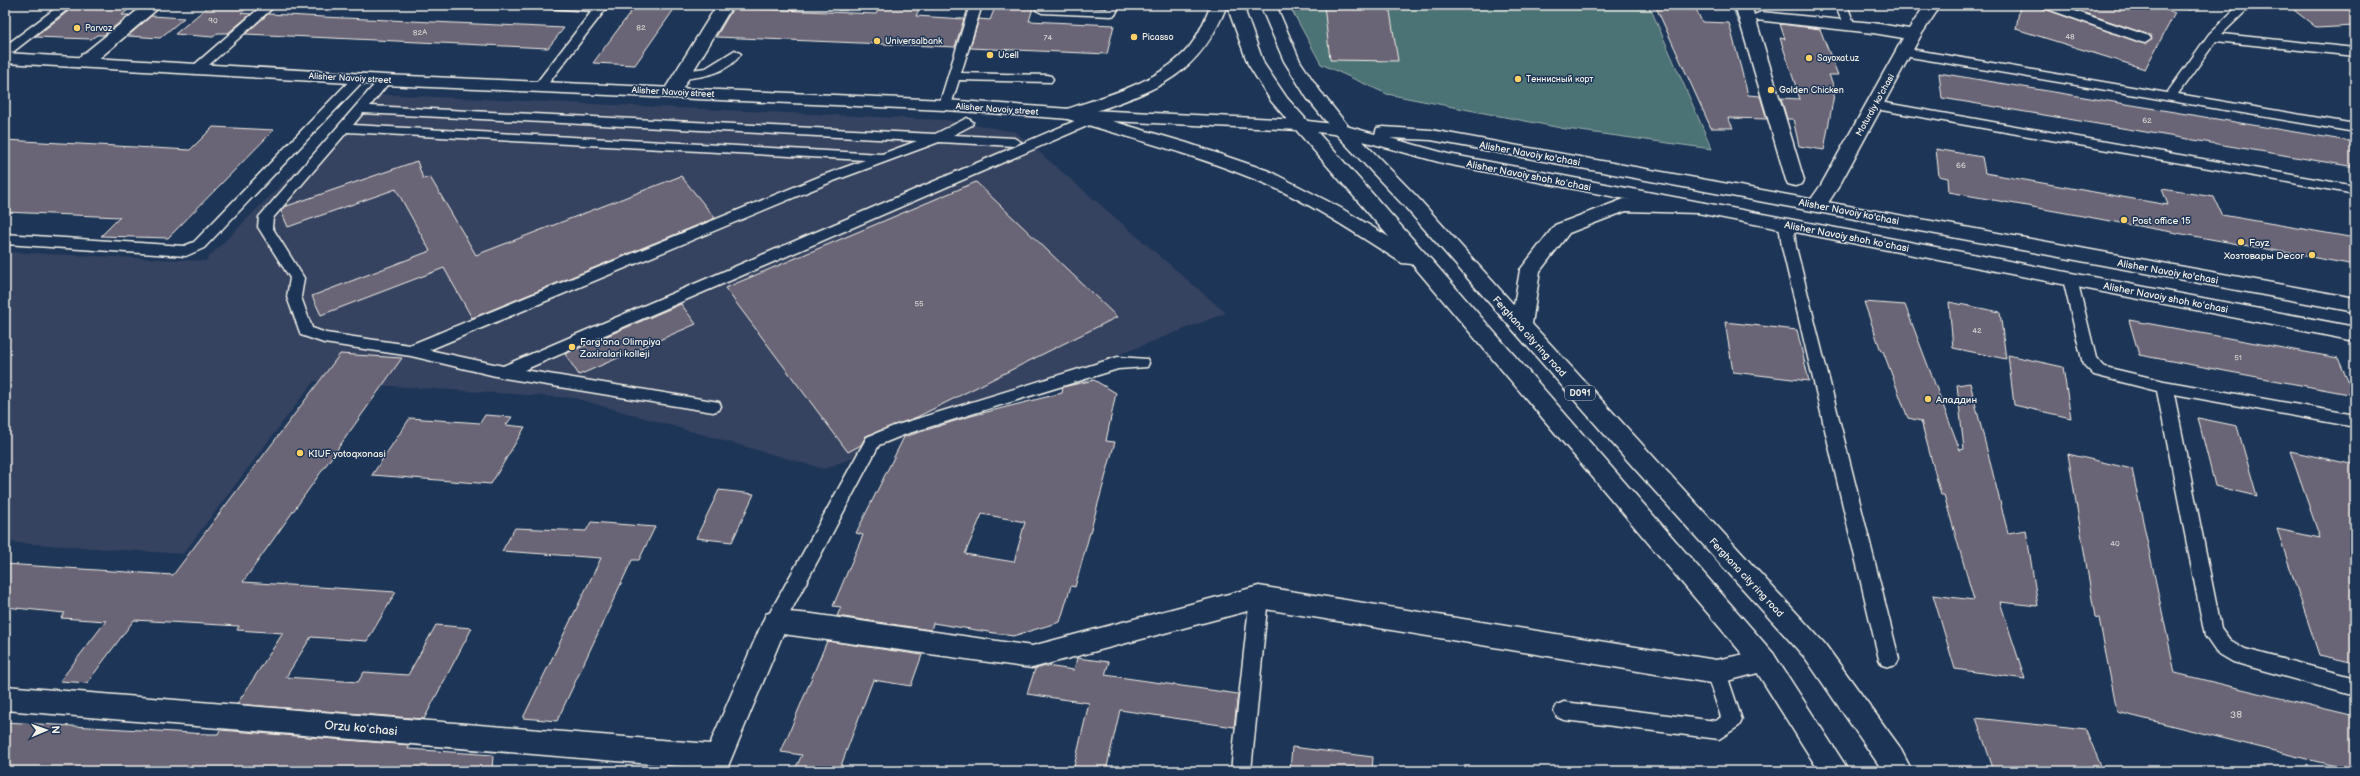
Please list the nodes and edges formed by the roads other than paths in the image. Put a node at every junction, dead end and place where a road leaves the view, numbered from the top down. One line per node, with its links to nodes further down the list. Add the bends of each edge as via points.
1 (67, 5): 22 (lane)
2 (154, 5): 27 (main road)
3 (270, 5): 28 (lane)
4 (548, 5): 16 (lane)
5 (725, 5): 29 (main road)
6 (976, 5): 30 (lane)
7 (1043, 5): 8 (lane, via 1042,10 1111,13)
8 (1114, 5)
9 (1219, 5): 40 (main road, via 1215,20 1204,40 1187,61 1165,77)
10 (1237, 5): 44 (main road, via 1256,64)
11 (1268, 5): 47 (main road, Ferghana city ring road / D091, via 1292,61 1313,94)
12 (1841, 5): 18 (lane)
13 (1933, 5): 19 (main road, Moturdiy ko'chasi)
14 (2046, 5): 21 (lane)
15 (2246, 5): 20 (lane)
16 (602, 6): 34 (lane)
17 (1752, 11): 18 (main road); 52 (main road)
18 (1849, 26): 19 (main road)
19 (1913, 35): 23 (main road, Moturdiy ko'chasi)
20 (2213, 37): 24 (lane); 36 (lane)
21 (2145, 38)
22 (5, 52)
23 (1904, 52): 36 (lane); 38 (main road, Moturdiy ko'chasi)
24 (2355, 52)
25 (735, 54): 29 (lane, via 723,66 709,72)
26 (5, 58): 27 (main road, Alisher Navoiy street)
27 (83, 63): 28 (main road, Alisher Navoiy street)
28 (198, 69): 31 (main road, Alisher Navoiy street)
29 (682, 75): 35 (main road)
30 (954, 76): 32 (lane); 37 (lane)
31 (359, 78): 33 (main road, Alisher Navoiy street); 57 (lane, via 200,245 186,251)
32 (1047, 79)
33 (385, 80): 34 (main road, Alisher Navoiy street); 39 (lane)
34 (540, 86): 35 (main road, Alisher Navoiy street)
35 (672, 92): 37 (main road, Alisher Navoiy street)
36 (2170, 97): 46 (lane)
37 (945, 104): 40 (main road, Alisher Navoiy street)
38 (1874, 105): 53 (lane); 54 (main road, Moturdiy ko'chasi)
39 (361, 108): 42 (lane); 45 (lane)
40 (1070, 114): 41 (main road); 44 (main road, Alisher Navoiy street)
41 (1089, 120): 58 (main road, via 1181,147 1262,175 1332,211); 65 (lane)
42 (629, 122): 48 (lane); 50 (lane)
43 (966, 122): 48 (lane)
44 (1299, 125): 47 (main road, Alisher Navoiy street); 58 (main road)
45 (344, 128): 50 (lane); 63 (lane, via 266,217 265,227 297,278 294,298 306,331 324,338)
46 (2355, 128)
47 (1342, 130): 54 (main road, Alisher Navoiy ko'chasi, via 1431,134); 55 (main road, Alisher Navoiy shoh koʻchasi, via 1446,159); 61 (main road, Ferghana city ring road / D091, via 1412,203)
48 (938, 138): 49 (lane); 51 (lane)
49 (1014, 142)
50 (611, 143): 51 (lane)
51 (886, 158): 63 (lane, via 826,179)
52 (1795, 180)
53 (2355, 190)
54 (1817, 205): 60 (main road, Alisher Navoiy ko'chasi)
55 (1697, 207): 56 (main road, Alisher Navoiy shoh koʻchasi); 61 (main road, via 1624,205 1562,229 1530,270)
56 (1786, 224): 59 (main road, Alisher Navoiy shoh koʻchasi); 71 (lane, via 1791,255)
57 (5, 239)
58 (1428, 269): 72 (main road)
59 (2070, 279): 62 (main road, Alisher Navoiy shoh koʻchasi); 66 (lane, via 2089,360 2100,371)
60 (2355, 305)
61 (1521, 326): 80 (main road, Ferghana city ring road / D091, via 1815,651)
62 (2355, 334)
63 (411, 351): 65 (lane)
64 (1141, 363): 70 (lane, via 1118,363 900,430 873,442)
65 (504, 372): 67 (lane)
66 (2164, 387): 68 (lane); 74 (lane, via 2212,630 2222,646 2240,656)
67 (713, 406)
68 (2355, 421)
69 (1259, 597): 70 (main road, via 1032,658 812,625); 73 (main road); 78 (lane)
70 (775, 622): 77 (main road)
71 (1889, 659)
72 (1764, 661): 73 (main road); 79 (main road)
73 (1716, 672): 76 (lane, via 1732,720 1719,730)
74 (2355, 687)
75 (5, 698): 77 (main road, Orzu koʻchasi)
76 (1564, 711)
77 (715, 764)
78 (1241, 771)
79 (1835, 771)
80 (1898, 771)

